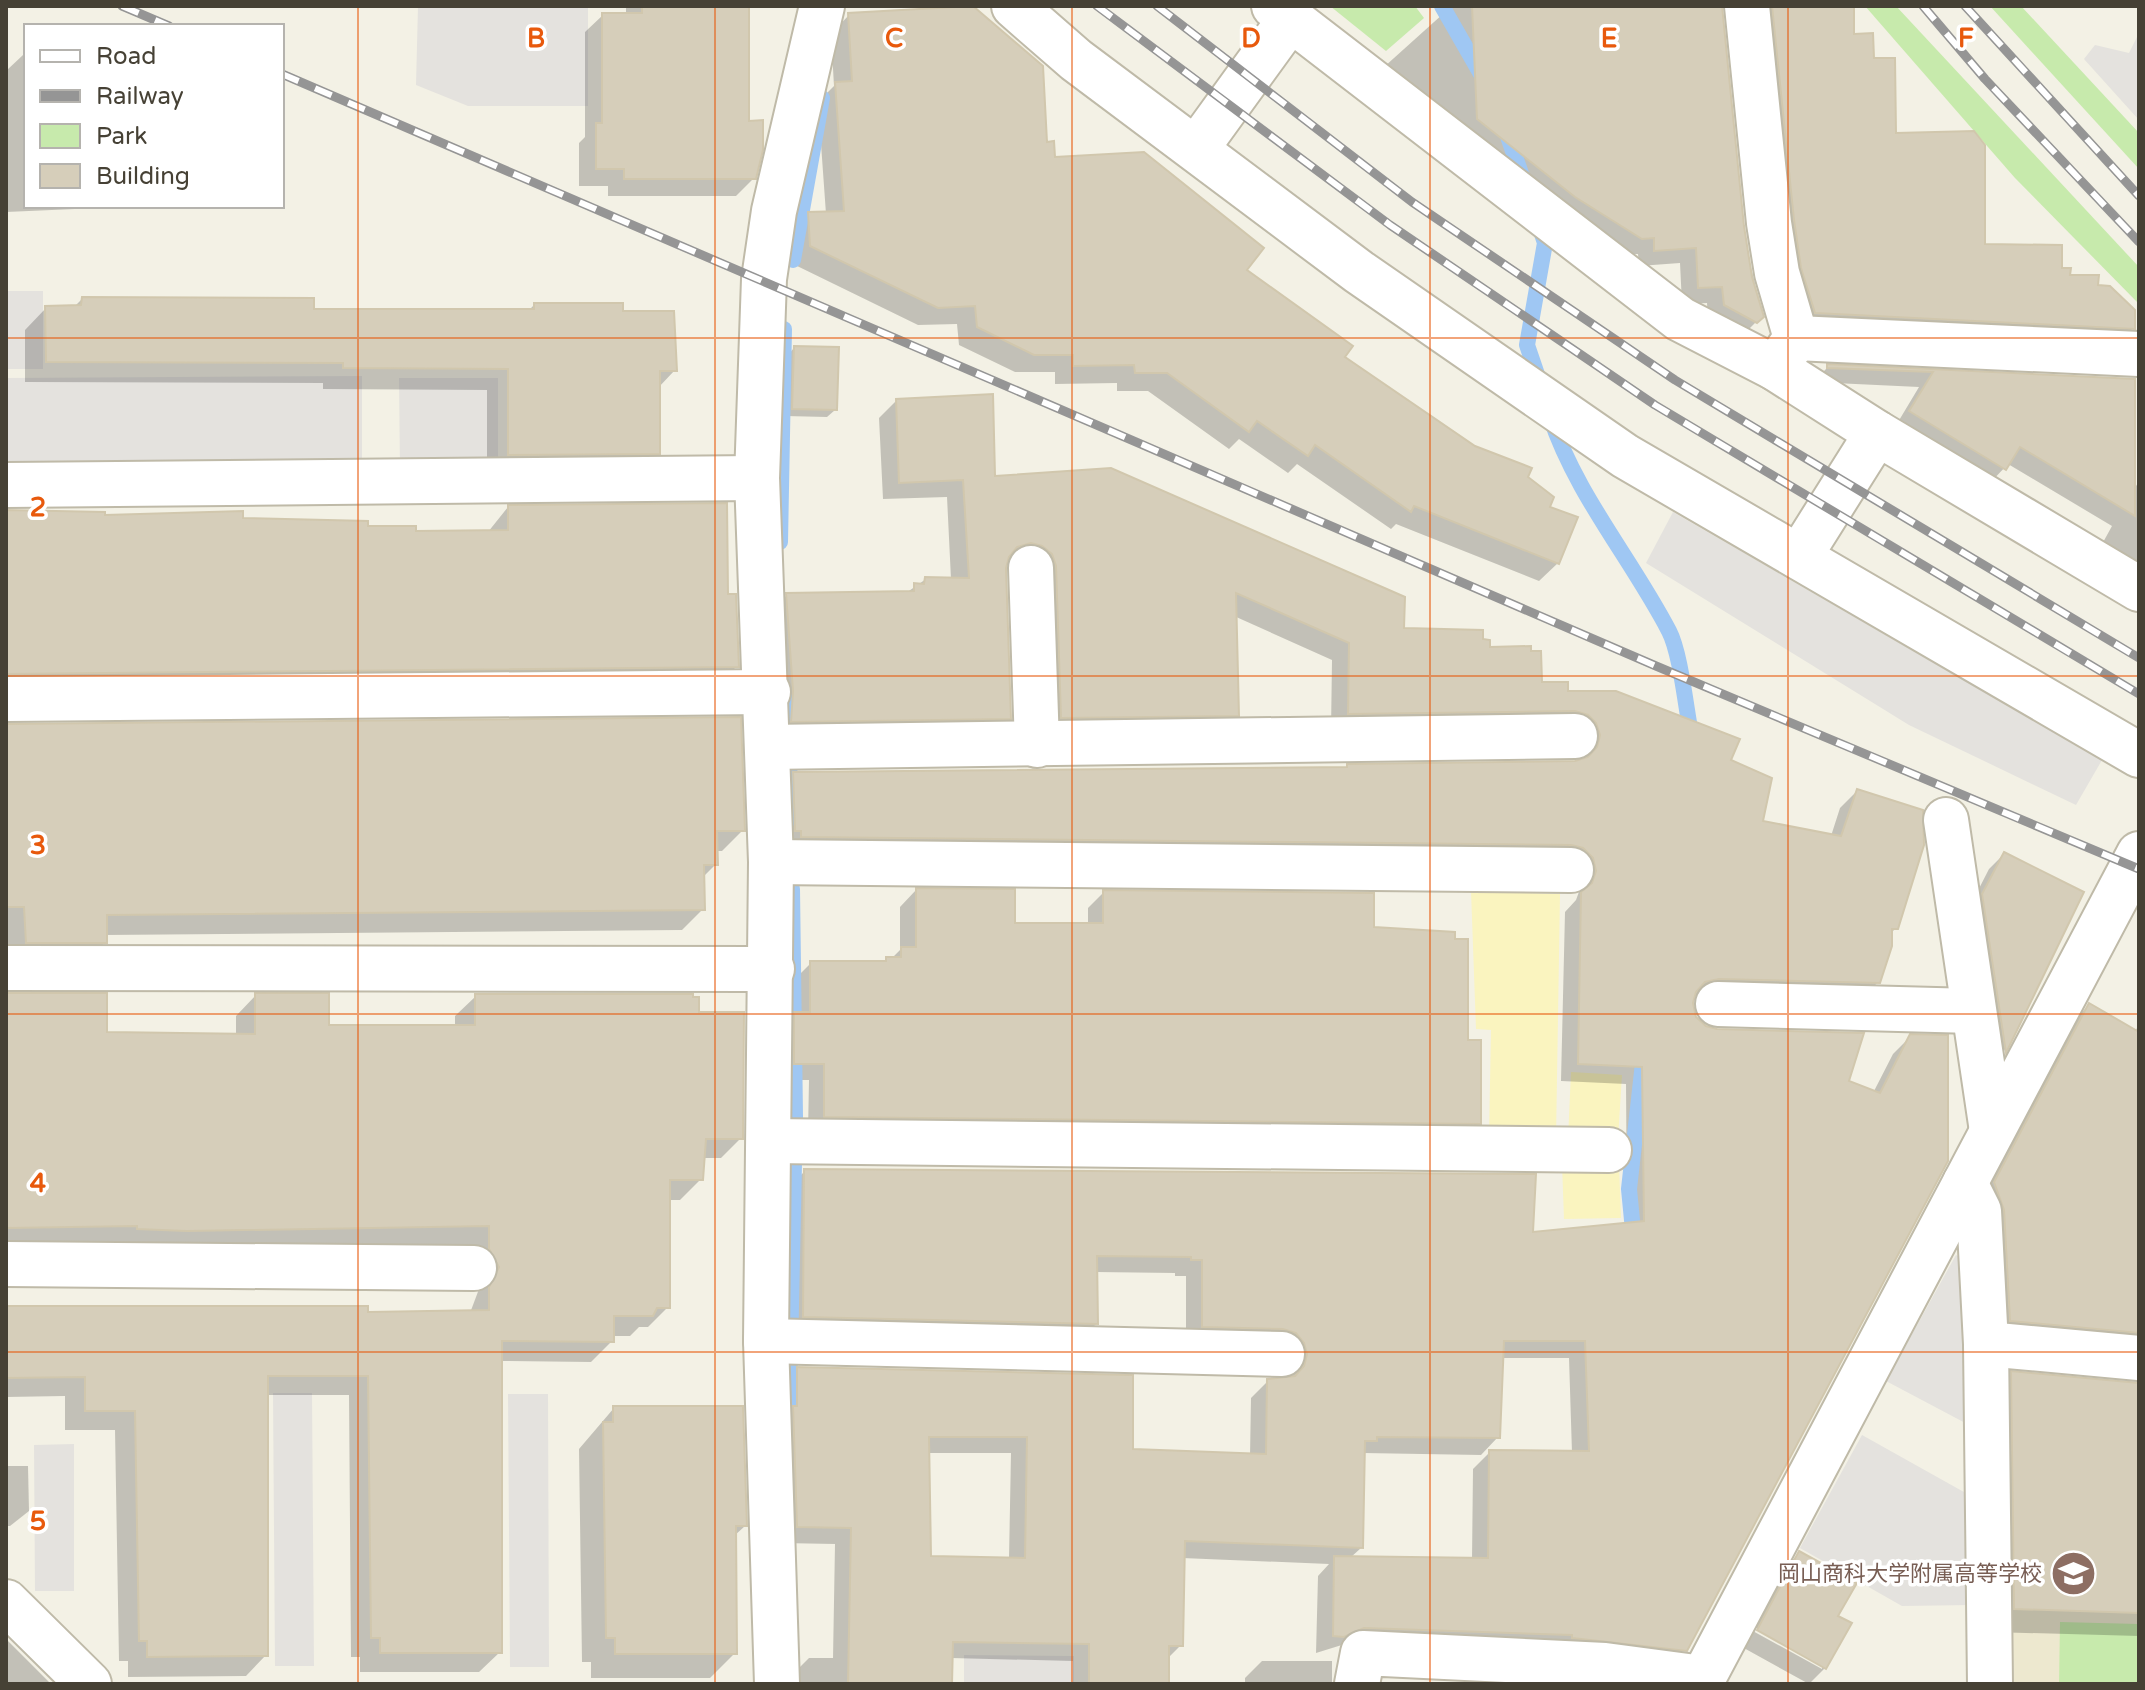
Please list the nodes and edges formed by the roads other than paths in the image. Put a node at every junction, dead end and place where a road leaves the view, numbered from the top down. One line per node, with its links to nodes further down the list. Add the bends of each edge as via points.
1 (822, 6): 9 (street, via 774,211 764,279)
2 (1014, 6): 5 (street, via 1076,60)
3 (1747, 6): 6 (street)
4 (1282, 12): 5 (street); 6 (street, via 1680,319)
5 (1196, 149): 11 (street, via 1359,272 1625,456)
6 (1786, 353): 7 (street); 8 (street)
7 (2139, 354)
8 (1877, 433): 11 (street); 13 (street)
9 (757, 478): 10 (street); 14 (street)
10 (6, 485)
11 (1799, 557): 19 (street)
12 (1031, 568): 17 (street)
13 (2139, 589)
14 (768, 692): 15 (street); 18 (street)
15 (6, 699)
16 (1575, 736): 17 (street)
17 (1037, 745): 18 (street)
18 (782, 747): 22 (street)
19 (2139, 755)
20 (1946, 820): 27 (street)
21 (2139, 854): 28 (street)
22 (786, 863): 23 (street); 25 (street)
23 (1571, 870)
24 (6, 968): 25 (street)
25 (772, 969): 29 (street)
26 (1718, 1004): 27 (street)
27 (1973, 1011): 28 (street)
28 (1992, 1131): 31 (street)
29 (786, 1141): 30 (street); 34 (street)
30 (1609, 1150)
31 (1965, 1183): 35 (street, via 1979,1211); 39 (street)
32 (6, 1264): 33 (street)
33 (474, 1268)
34 (782, 1341): 36 (street); 41 (street)
35 (1986, 1344): 37 (street); 43 (street)
36 (1282, 1354)
37 (2139, 1358)
38 (6, 1602): 40 (street)
39 (1701, 1681): 42 (street, via 1605,1665 1363,1653)
40 (89, 1684)
41 (777, 1684)
42 (1357, 1684)
43 (1990, 1684)

